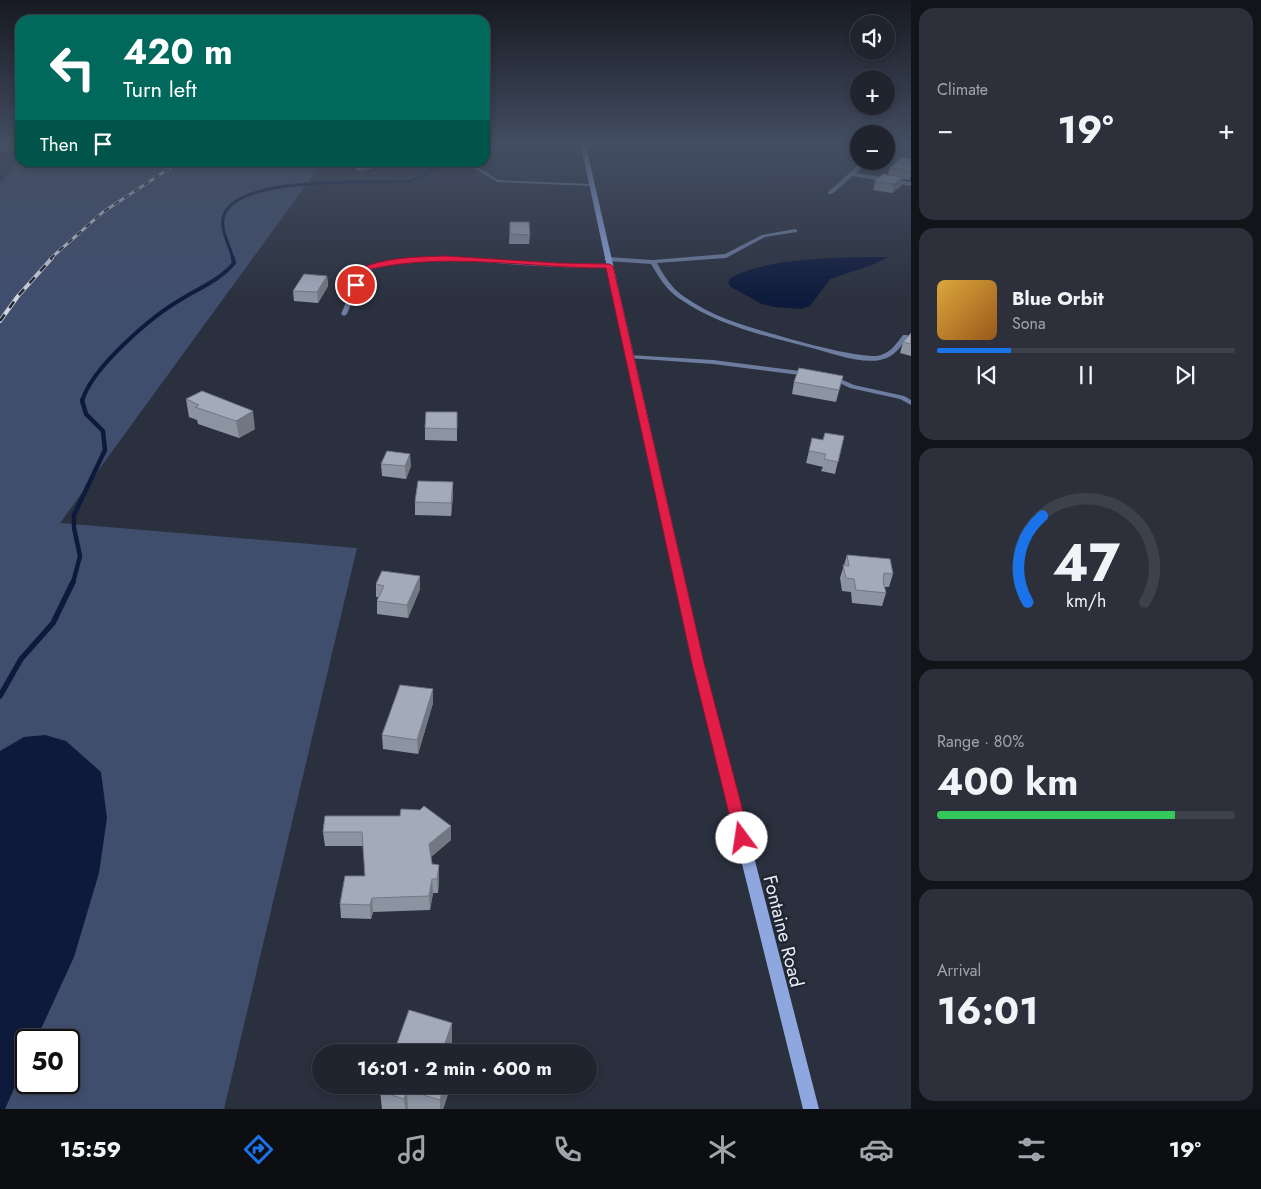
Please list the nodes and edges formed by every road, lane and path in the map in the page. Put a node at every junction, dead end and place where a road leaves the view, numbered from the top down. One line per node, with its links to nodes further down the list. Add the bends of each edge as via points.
1 (595, 198): 3 (main road, Fontaine Road)
2 (795, 231): 4 (lane, via 764,236 726,256)
3 (608, 262): 4 (lane); 5 (lane, via 542,265 446,258 393,262 362,271); 7 (main road, Fontaine Road)
4 (653, 262): 6 (lane, via 666,286 685,300 717,318 777,337 835,352 879,358 895,350)
5 (344, 314)
6 (905, 336)
7 (629, 357): 8 (lane, via 714,362); 11 (main road, Fontaine Road, via 698,663)
8 (812, 374)
9 (821, 375): 10 (lane, via 852,387 902,397)
10 (911, 403)
11 (811, 1109)

